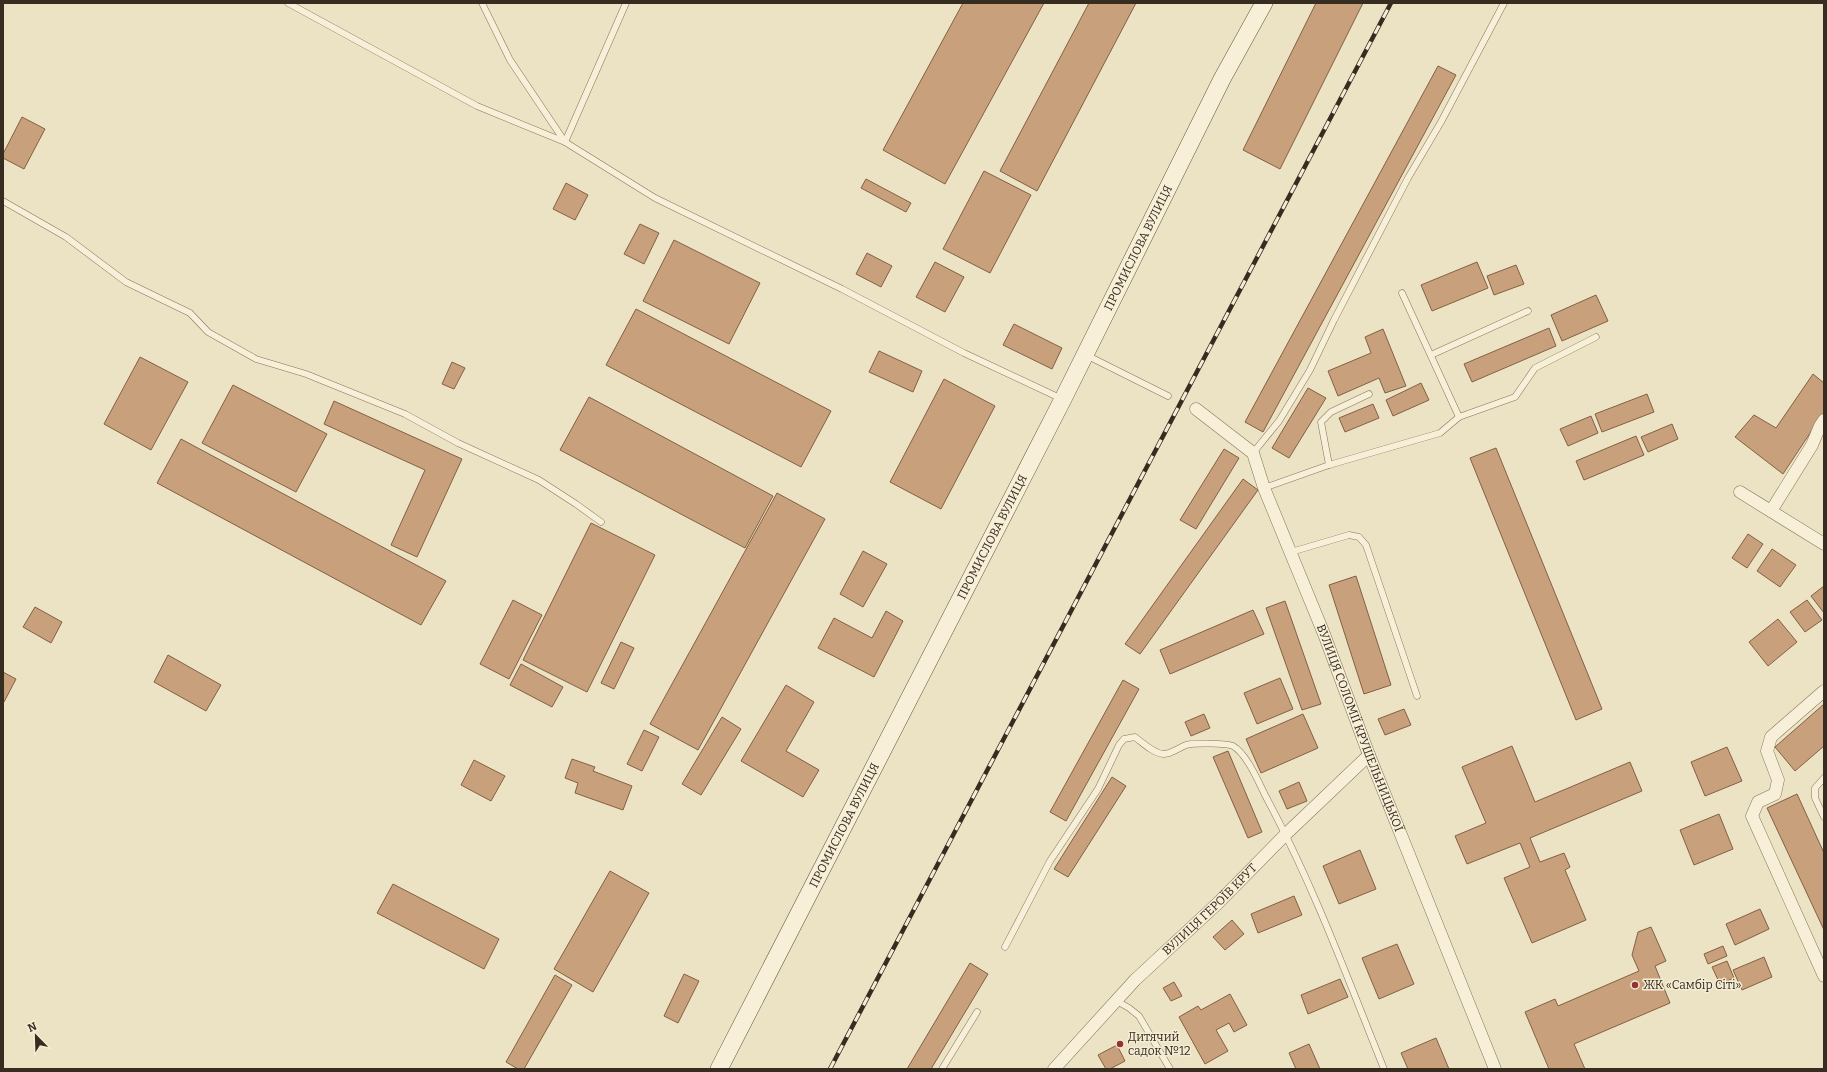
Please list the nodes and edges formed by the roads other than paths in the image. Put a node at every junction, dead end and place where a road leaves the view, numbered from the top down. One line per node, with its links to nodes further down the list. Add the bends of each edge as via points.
1 (288, 3): 6 (lane, via 477,106)
2 (482, 3): 6 (lane, via 510,60)
3 (626, 3): 6 (lane)
4 (1264, 3): 11 (street, ПРОМИСЛОВА ВУЛИЦЯ, via 1222,78)
5 (1504, 3): 19 (lane, via 1408,178 1310,370 1278,421)
6 (565, 142): 15 (lane, via 656,198 964,353)
7 (3, 201): 24 (lane, via 66,237 126,282 190,313 208,332 256,360 306,374 405,414 458,443 539,480)
8 (1402, 293): 12 (lane)
9 (1528, 311): 12 (lane)
10 (1596, 337): 17 (lane, via 1535,368 1516,397)
11 (1084, 354): 14 (lane); 15 (street, ПРОМИСЛОВА ВУЛИЦЯ)
12 (1431, 355): 17 (lane)
13 (1369, 394): 20 (lane, via 1332,412 1321,422)
14 (1168, 396)
15 (1063, 399): 37 (street, ПРОМИСЛОВА ВУЛИЦЯ)
16 (1196, 409): 19 (street)
17 (1459, 417): 20 (lane, via 1440,433)
18 (1824, 420): 23 (street, via 1812,445)
19 (1253, 454): 21 (street, ВУЛИЦЯ СОЛОМІЇ КРУШЕЛЬНИЦЬКОЇ)
20 (1330, 465): 21 (lane)
21 (1264, 488): 26 (street, ВУЛИЦЯ СОЛОМІЇ КРУШЕЛЬНИЦЬКОЇ)
22 (1740, 492): 23 (street)
23 (1771, 511): 25 (street)
24 (601, 522)
25 (1824, 544)
26 (1290, 552): 28 (lane, via 1349,535 1359,537 1366,545); 29 (street, ВУЛИЦЯ СОЛОМІЇ КРУШЕЛЬНИЦЬКОЇ)
27 (1824, 690): 34 (street, via 1771,737 1767,751 1778,780 1777,787 1775,794 1758,802 1752,816)
28 (1417, 696)
29 (1369, 755): 32 (street, ВУЛИЦЯ ГЕРОЇВ КРУТ); 42 (street, ВУЛИЦЯ СОЛОМІЇ КРУШЕЛЬНИЦЬКОЇ)
30 (1824, 778): 31 (lane, via 1815,788 1815,798)
31 (1824, 816)
32 (1286, 834): 33 (lane, via 1249,764 1235,747 1228,744 1186,745 1162,754 1155,752 1135,737 1124,739 1098,789 1050,861); 35 (street, ВУЛИЦЯ ГЕРОЇВ КРУТ, via 1218,903); 41 (lane, via 1319,906)
33 (1005, 947)
34 (1824, 976)
35 (1115, 1000): 39 (street, ВУЛИЦЯ ГЕРОЇВ КРУТ); 40 (lane, via 1139,1016)
36 (977, 1012): 38 (lane)
37 (719, 1069)
38 (942, 1069)
39 (1054, 1069)
40 (1170, 1069)
41 (1384, 1069)
42 (1495, 1069)

